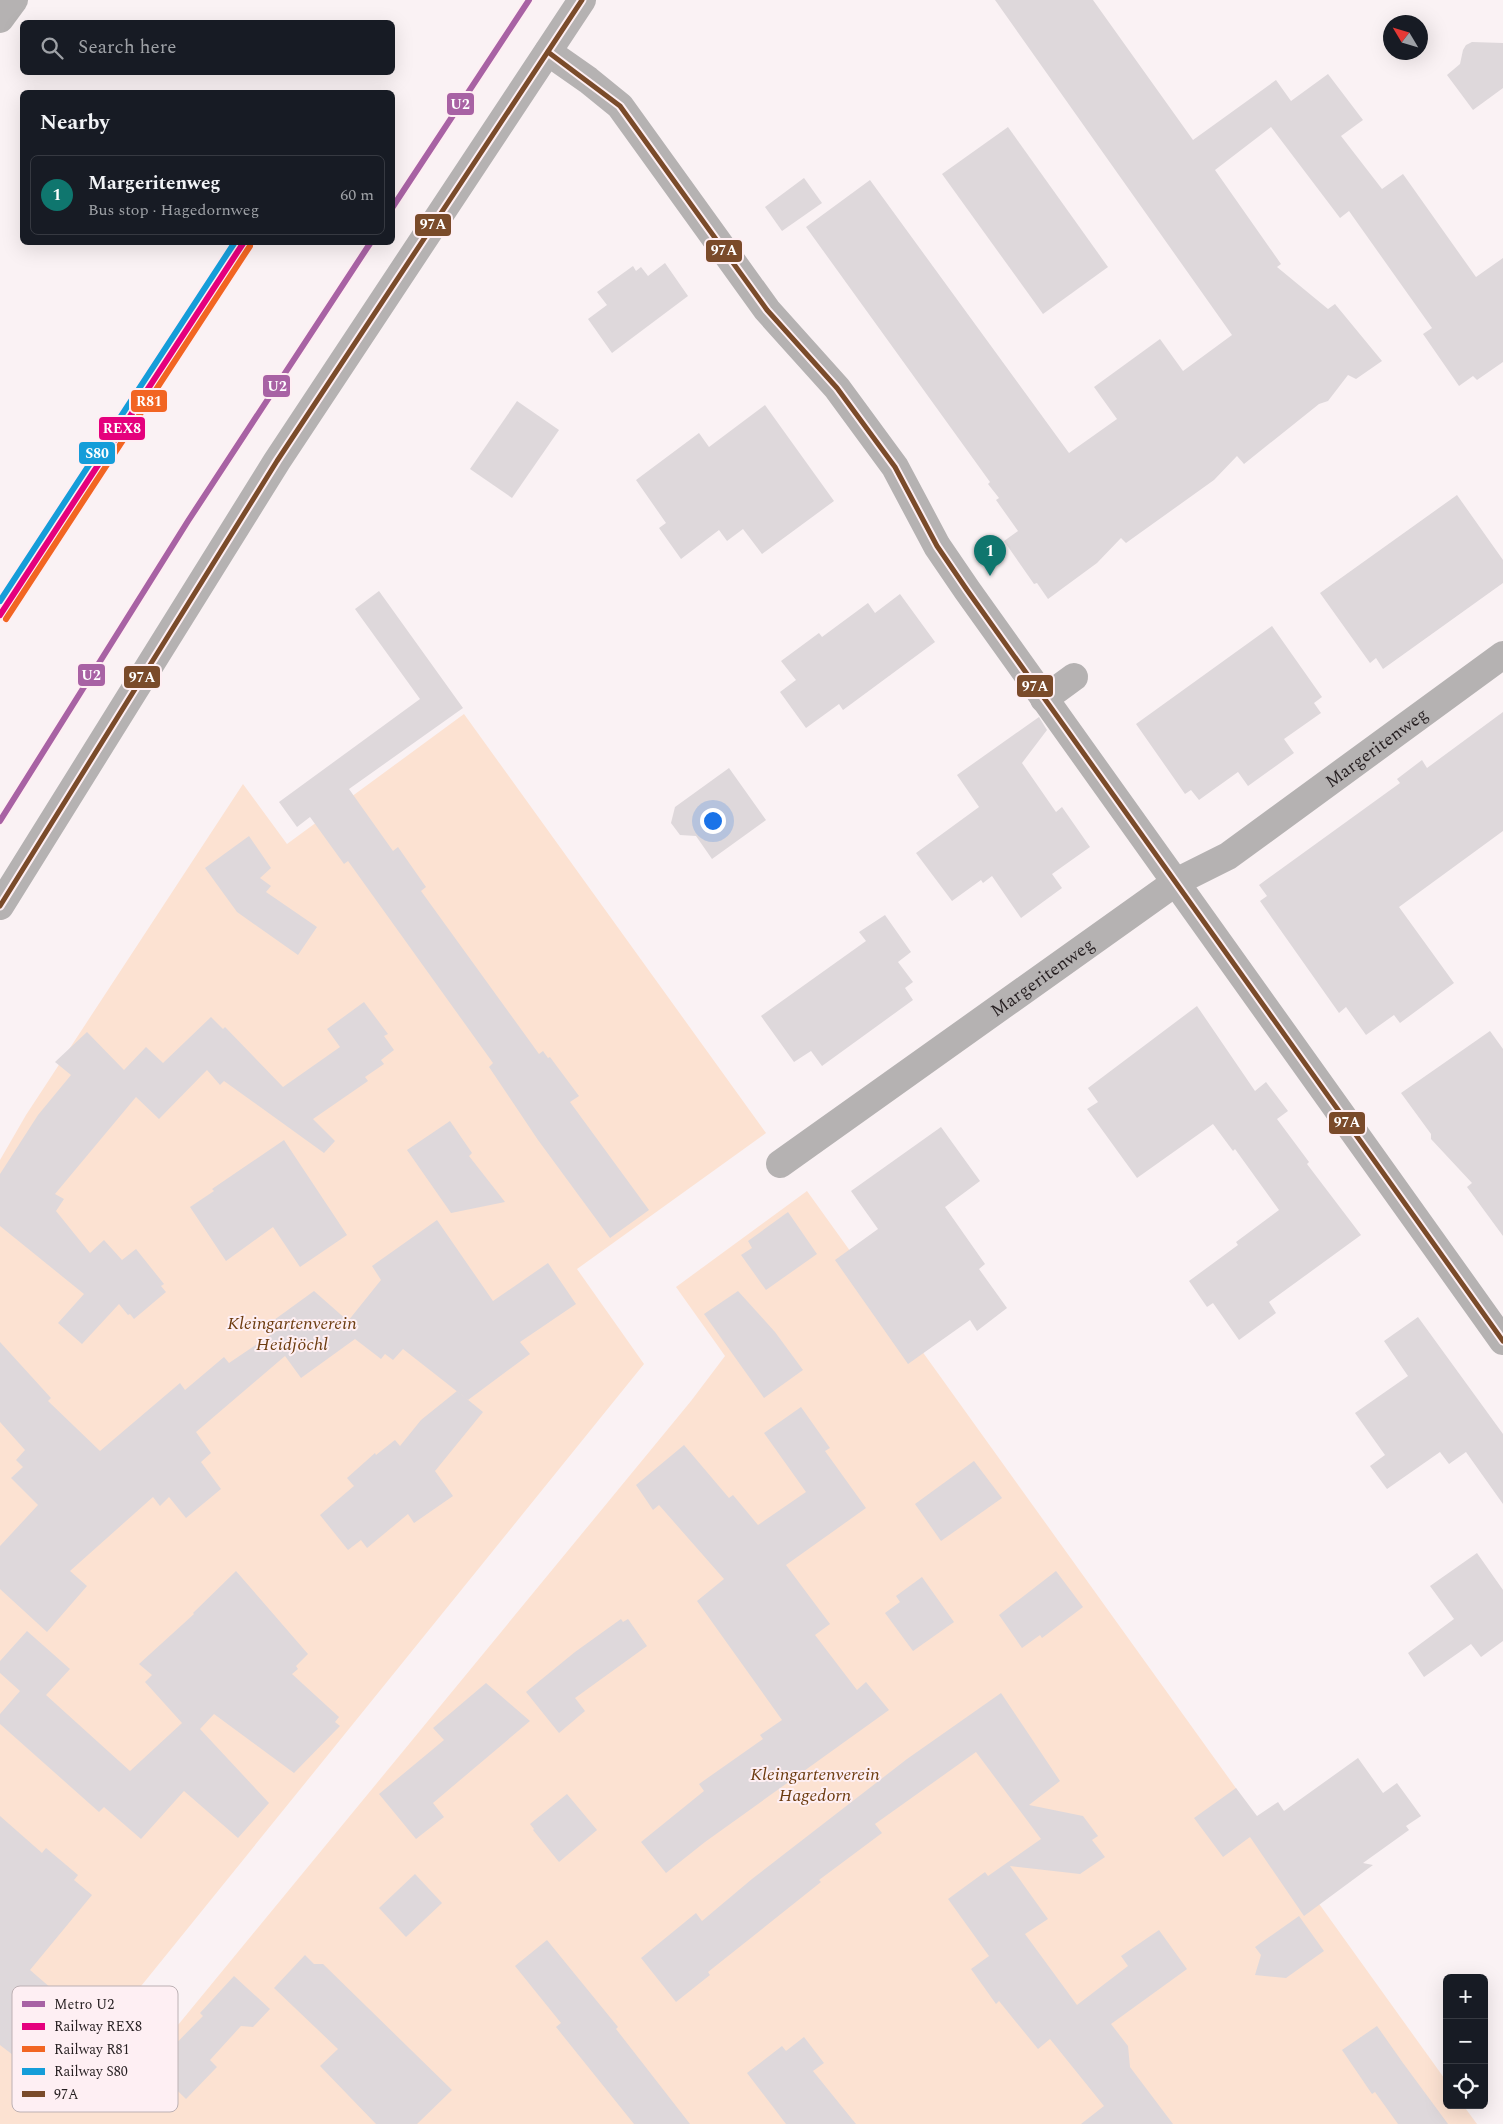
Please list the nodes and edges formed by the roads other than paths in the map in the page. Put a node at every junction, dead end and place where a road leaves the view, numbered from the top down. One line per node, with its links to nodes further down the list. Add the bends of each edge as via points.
1 (14, 0): 3 (street)
2 (582, 0): 4 (street)
3 (0, 20)
4 (548, 52): 7 (street, via 620,106 767,310 838,388 895,467 937,546); 9 (street, via 277,461)
5 (1503, 656): 8 (street, Margeritenweg, via 1228,856)
6 (1074, 677): 7 (street)
7 (1044, 699): 8 (street)
8 (1176, 882): 10 (street, Margeritenweg); 11 (street)
9 (0, 906)
10 (780, 1164)
11 (1503, 1341)

